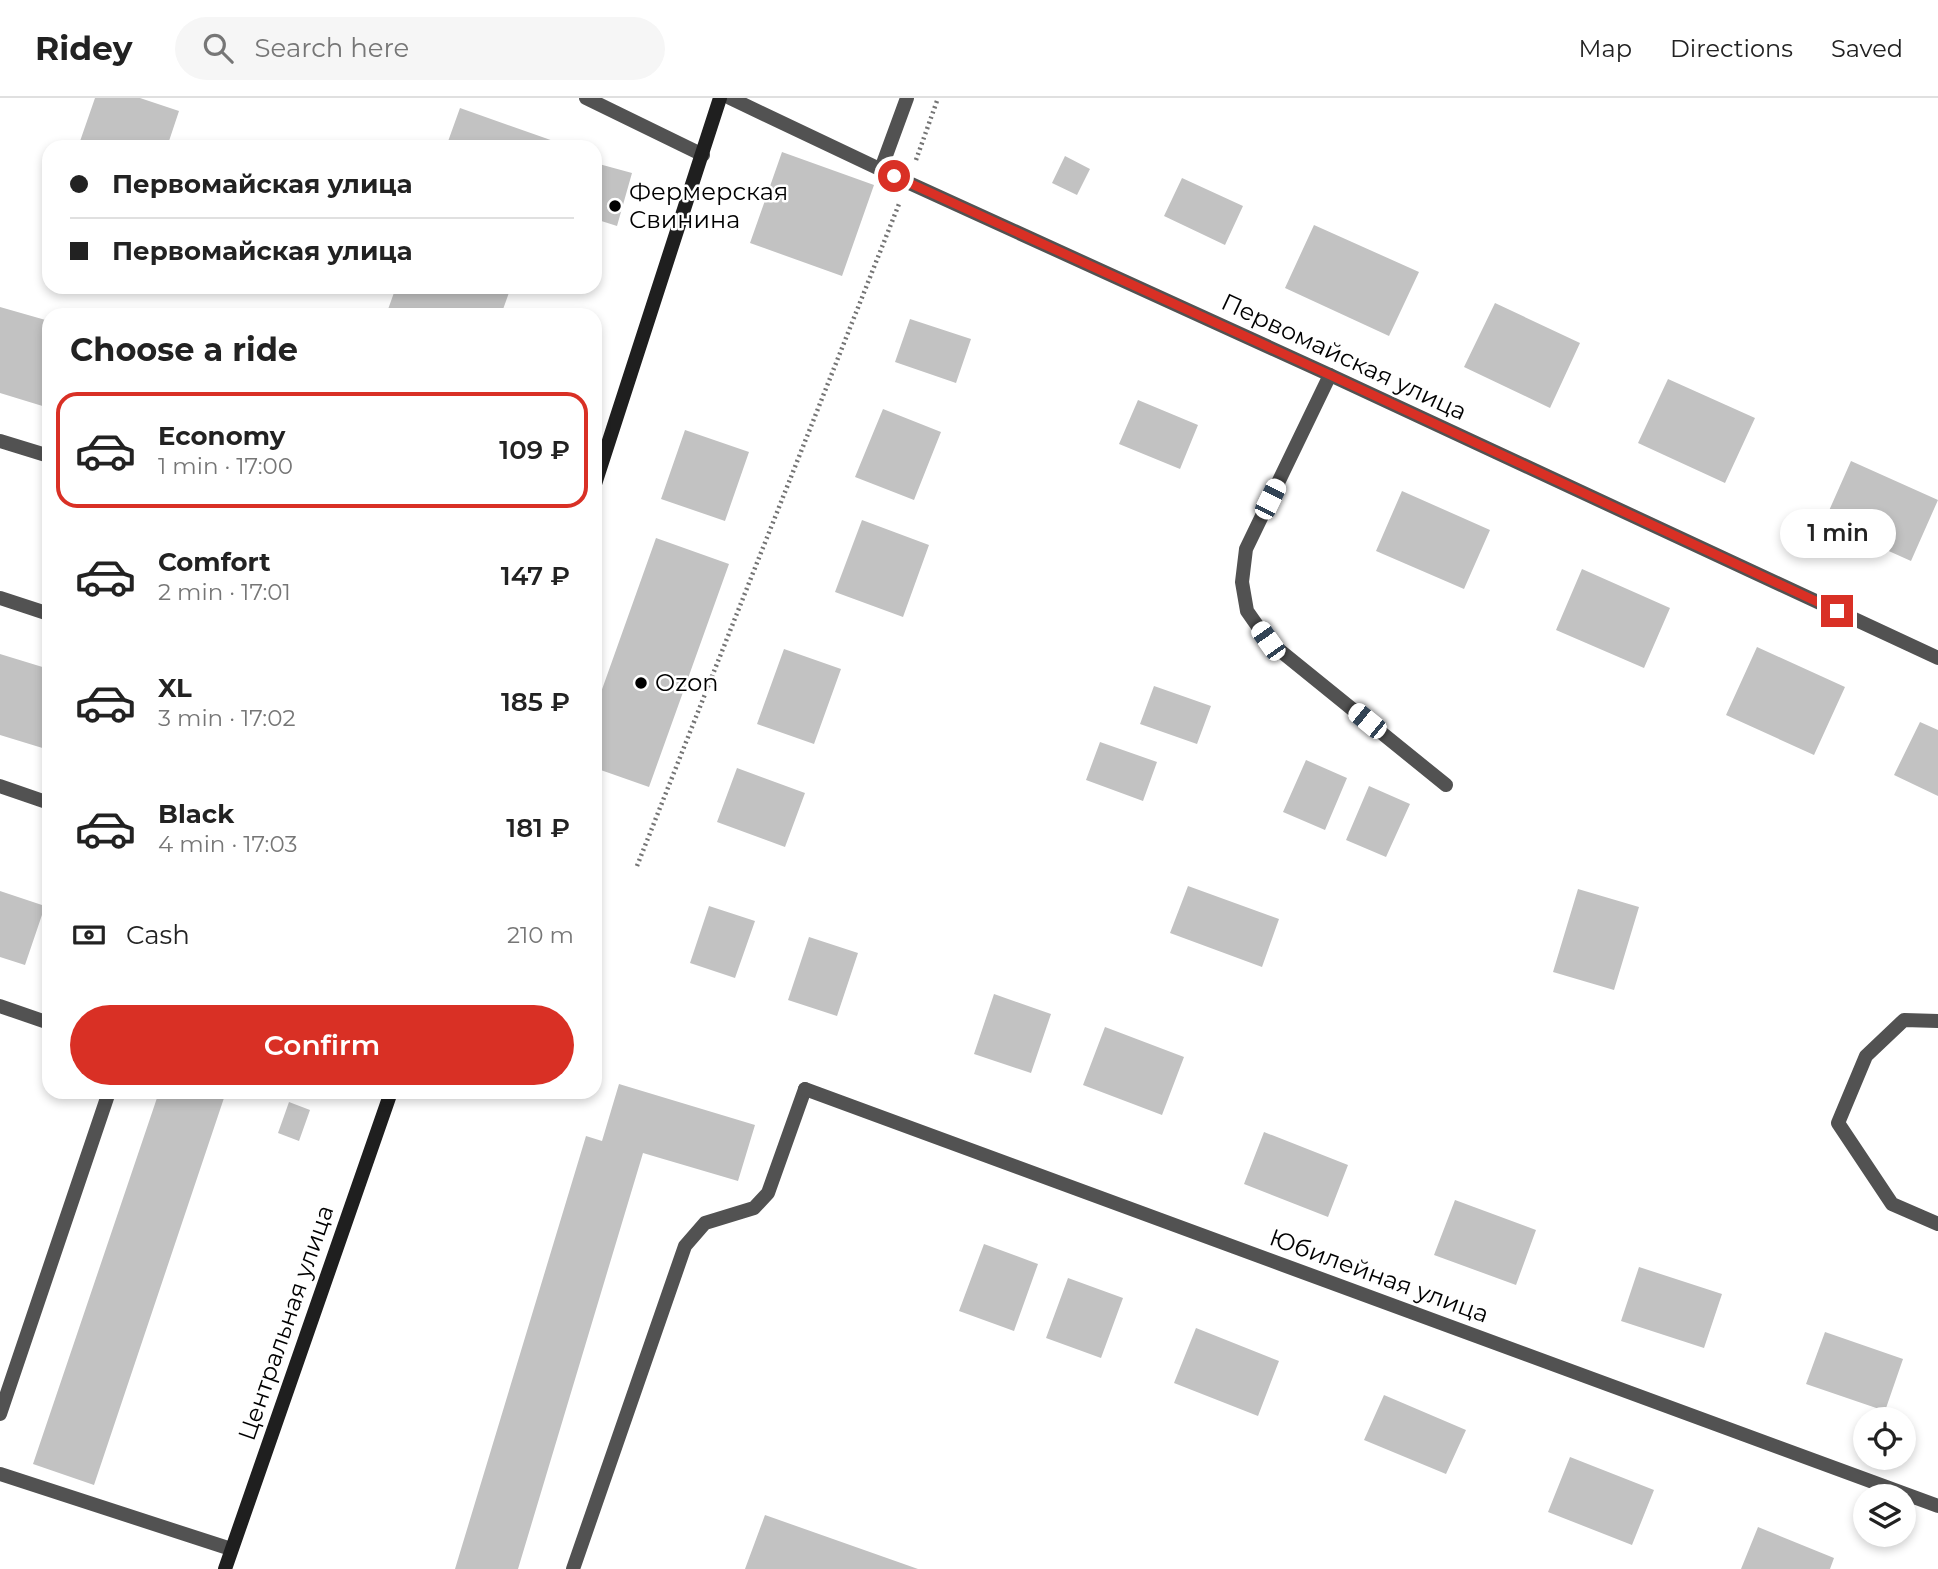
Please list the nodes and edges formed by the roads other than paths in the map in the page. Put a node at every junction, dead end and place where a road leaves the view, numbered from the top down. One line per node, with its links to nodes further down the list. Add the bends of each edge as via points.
1 (586, 98): 5 (street)
2 (720, 98): 5 (main road)
3 (730, 98): 6 (street, Первомайская улица)
4 (907, 98): 6 (street)
5 (703, 155): 10 (main road)
6 (881, 169): 7 (street, Первомайская улица)
7 (1330, 375): 13 (street, Первомайская улица); 14 (street, via 1246,549 1242,582 1247,611 1268,641)
8 (0, 441): 9 (street)
9 (42, 454)
10 (602, 462)
11 (0, 598): 12 (street)
12 (42, 612)
13 (1938, 658)
14 (1446, 785)
15 (0, 786): 16 (street)
16 (42, 801)
17 (0, 1006): 18 (street)
18 (42, 1021)
19 (1938, 1021): 22 (street, via 1904,1020 1866,1056 1839,1124 1892,1204)
20 (106, 1099): 23 (street)
21 (389, 1099): 26 (main road, Центральная улица)
22 (1938, 1224)
23 (0, 1414)
24 (0, 1474): 26 (street)
25 (1938, 1506): 28 (street, Юбилейная улица, via 805,1089 768,1192 754,1208 705,1223 685,1246)
26 (232, 1549): 27 (main road, Центральная улица)
27 (225, 1569)
28 (573, 1569)

